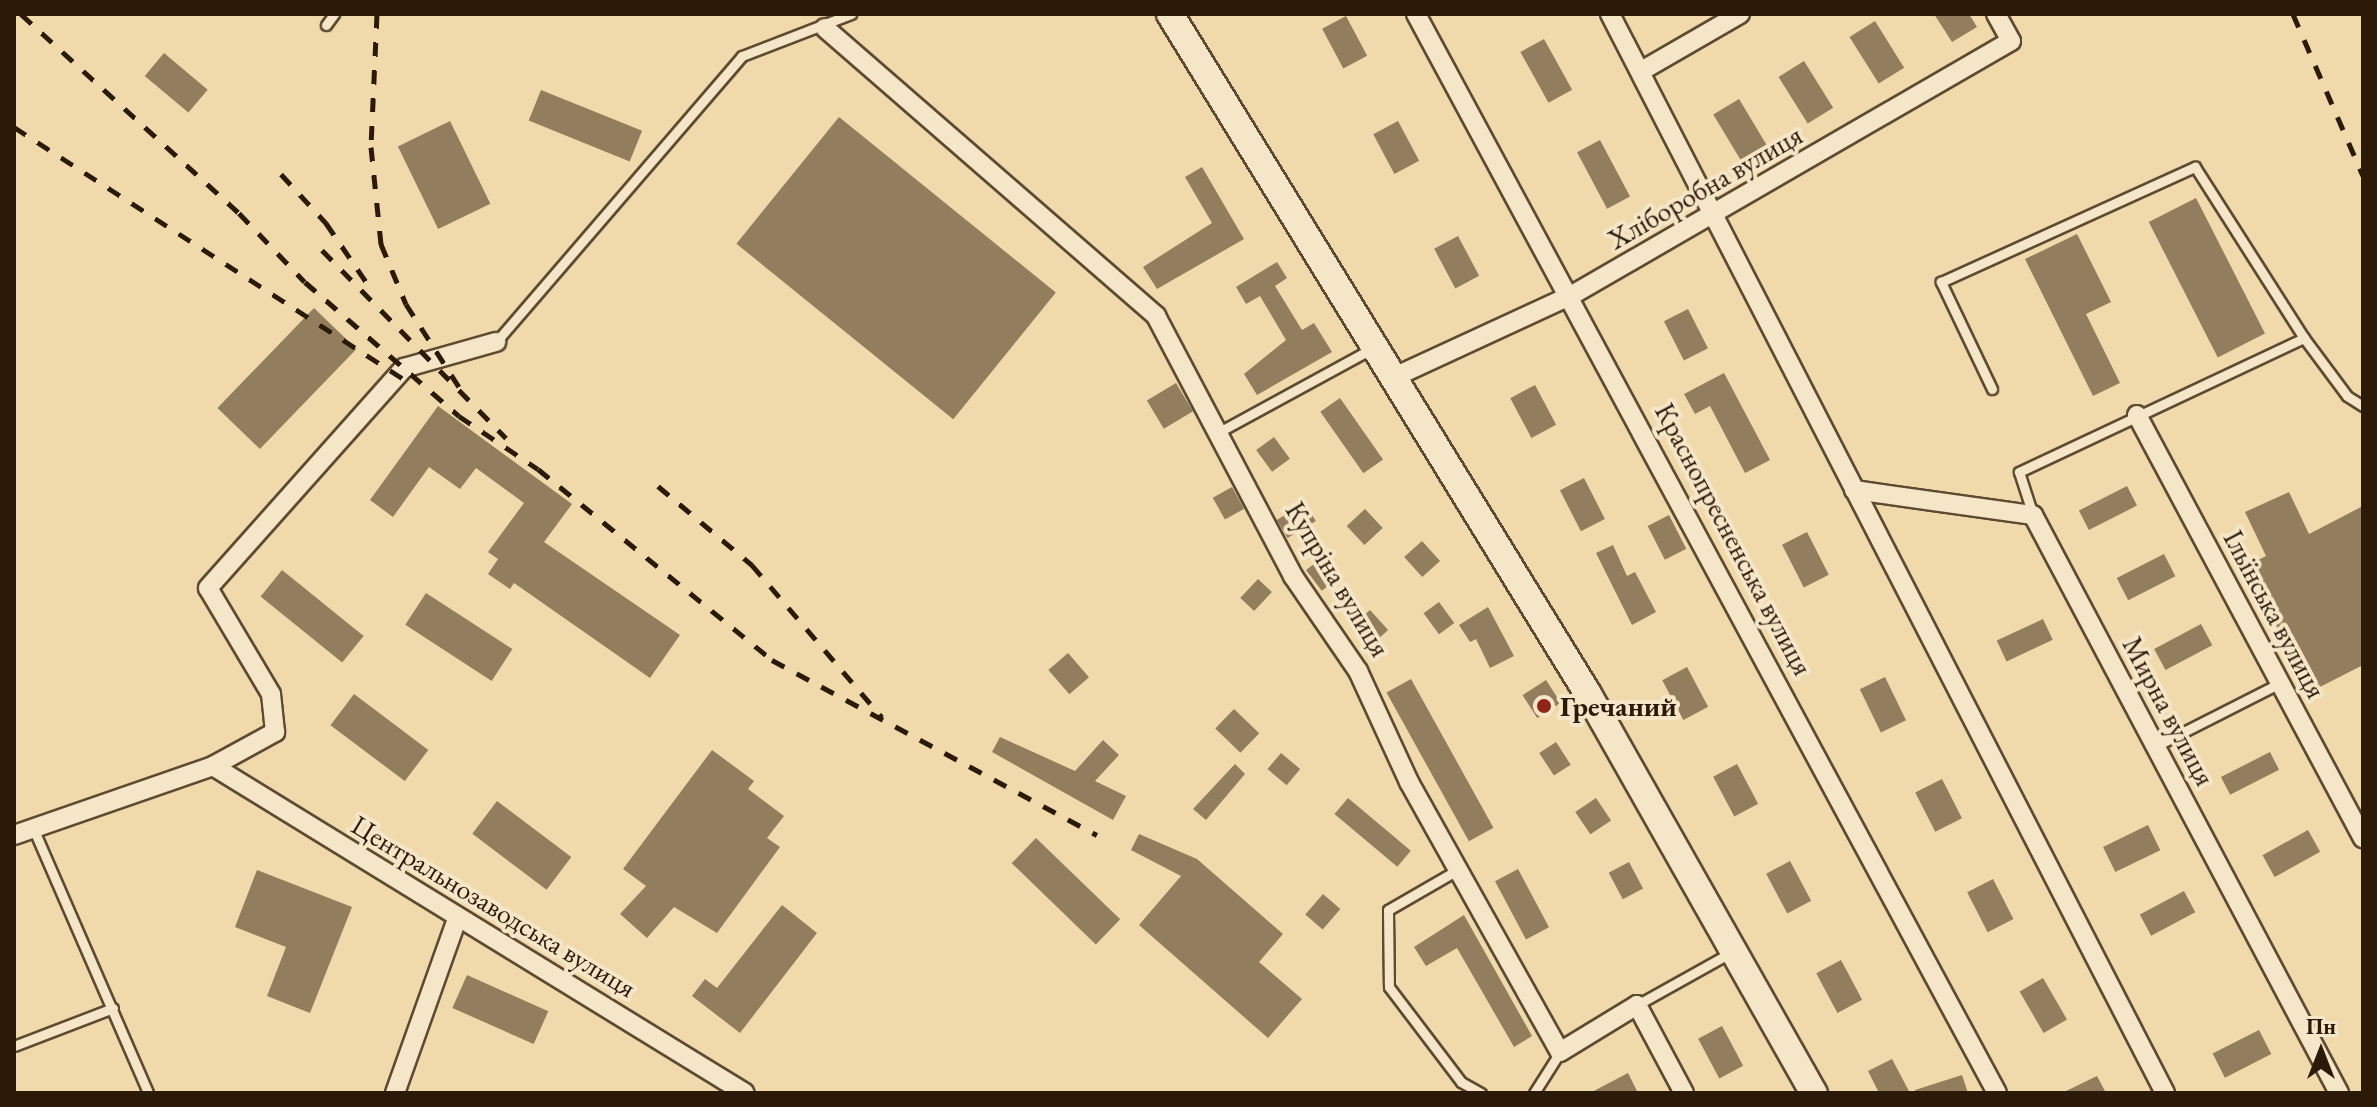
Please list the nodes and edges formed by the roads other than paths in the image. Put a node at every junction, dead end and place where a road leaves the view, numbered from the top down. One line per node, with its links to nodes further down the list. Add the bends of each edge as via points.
1 (334, 14): 8 (lane)
2 (851, 14): 9 (lane)
3 (1416, 14): 12 (street, Краснопресненська вулиця)
4 (1610, 14): 10 (street)
5 (1740, 14): 10 (street)
6 (1996, 14): 11 (street, Хліборобна вулиця, via 2011,41)
7 (1176, 16): 15 (main road)
8 (326, 25)
9 (825, 28): 14 (lane, via 742,56); 20 (street, Купріна вулиця, via 1156,316)
10 (1643, 70): 11 (street)
11 (1713, 216): 12 (street, Хліборобна вулиця); 21 (street)
12 (1572, 295): 16 (street, Хліборобна вулиця); 43 (street, Краснопресненська вулиця)
13 (2304, 338): 17 (lane, via 2195,167 1941,282); 18 (lane, via 2347,396); 19 (lane)
14 (496, 342): 25 (street, via 404,368 208,588 271,694 277,721 260,745)
15 (1371, 349): 16 (main road); 20 (lane)
16 (1390, 379): 31 (main road, via 1588,694)
17 (1992, 389)
18 (2363, 406)
19 (2137, 415): 22 (lane, via 2019,472); 23 (street, Ільїнська вулиця)
20 (1219, 432): 29 (street, Купріна вулиця, via 1293,576 1358,671 1409,782)
21 (1854, 490): 22 (street); 44 (street)
22 (2033, 515): 24 (street, Мирна вулиця)
23 (2280, 683): 24 (lane); 28 (street, Ільїнська вулиця)
24 (2156, 746): 45 (street, Мирна вулиця)
25 (213, 766): 26 (street); 30 (street, Центральнозаводська вулиця)
26 (33, 828): 27 (street); 33 (lane)
27 (14, 835)
28 (2363, 839)
29 (1460, 868): 35 (street, Купріна вулиця); 39 (lane, via 1388,910 1384,930 1389,987 1461,1082)
30 (457, 919): 37 (street); 38 (street, Центральнозаводська вулиця)
31 (1735, 950): 32 (lane); 42 (main road)
32 (1637, 1005): 35 (street); 41 (street)
33 (113, 1008): 34 (lane); 36 (lane)
34 (14, 1046)
35 (1560, 1052): 40 (lane)
36 (148, 1093)
37 (395, 1093)
38 (745, 1093)
39 (1481, 1093)
40 (1534, 1093)
41 (1684, 1093)
42 (1814, 1093)
43 (1997, 1093)
44 (2165, 1093)
45 (2339, 1093)

